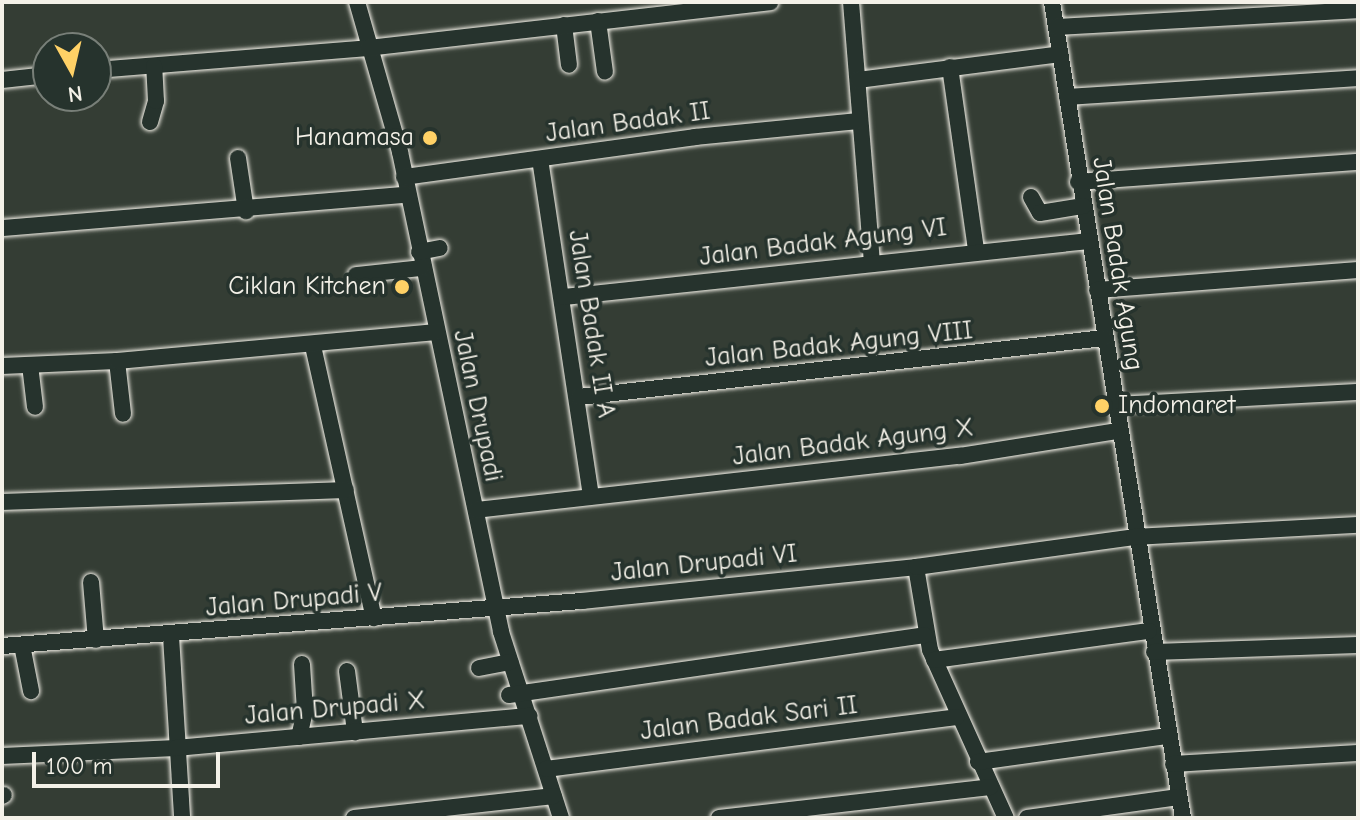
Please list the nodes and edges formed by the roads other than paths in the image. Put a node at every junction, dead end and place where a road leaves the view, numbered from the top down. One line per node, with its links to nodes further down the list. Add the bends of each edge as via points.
1 (357, 2): 9 (street, Jalan Drupadi)
2 (770, 2): 6 (street)
3 (851, 2): 19 (street)
4 (1052, 2): 8 (street, Jalan Badak Agung)
5 (1358, 10): 8 (street)
6 (598, 21): 7 (street); 15 (street)
7 (564, 25): 9 (street); 11 (street)
8 (1056, 27): 10 (street, Jalan Badak Agung)
9 (368, 48): 12 (street); 26 (street, Jalan Drupadi)
10 (1060, 54): 13 (street); 20 (street, Jalan Badak Agung)
11 (569, 65)
12 (154, 66): 14 (street); 22 (street, via 156,101)
13 (950, 67): 19 (street); 35 (street)
14 (112, 69)
15 (605, 72)
16 (32, 77): 18 (street)
17 (1358, 78): 20 (street)
18 (2, 80)
19 (858, 80): 21 (street)
20 (1067, 97): 27 (street, Jalan Badak Agung)
21 (858, 121): 24 (street, Jalan Badak II); 37 (street)
22 (150, 122)
23 (238, 158): 31 (street)
24 (540, 159): 26 (street, Jalan Badak II); 41 (street, Jalan Badak II A)
25 (1358, 162): 27 (street)
26 (404, 177): 28 (street, Jalan Drupadi)
27 (1078, 182): 30 (street, Jalan Badak Agung)
28 (407, 195): 31 (street); 36 (street, Jalan Drupadi)
29 (1031, 197): 30 (street, via 1040,213)
30 (1083, 206): 33 (street, Jalan Badak Agung)
31 (246, 211): 32 (street)
32 (2, 228)
33 (1089, 241): 35 (street, Jalan Badak Agung VI); 40 (street, Jalan Badak Agung)
34 (440, 248): 36 (street)
35 (976, 250): 37 (street, Jalan Badak Agung VI)
36 (420, 260): 39 (street); 42 (street, Jalan Drupadi)
37 (872, 262): 41 (street, Jalan Badak Agung VI)
38 (1358, 270): 40 (street)
39 (356, 275)
40 (1097, 290): 43 (street, Jalan Badak Agung)
41 (564, 297): 49 (street, Jalan Badak II A)
42 (437, 332): 44 (street); 57 (street, Jalan Drupadi)
43 (1104, 338): 49 (street, Jalan Badak Agung VIII); 50 (street, Jalan Badak Agung)
44 (313, 346): 45 (street); 54 (street)
45 (117, 361): 46 (street); 52 (street)
46 (30, 365): 47 (street); 51 (street)
47 (2, 366)
48 (1358, 392): 50 (street)
49 (579, 397): 55 (street, Jalan Badak II A)
50 (1115, 405): 53 (street, Jalan Badak Agung)
51 (35, 407)
52 (123, 414)
53 (1118, 431): 55 (street, Jalan Badak Agung X, via 960,456); 59 (street, Jalan Badak Agung)
54 (346, 490): 56 (street); 63 (street)
55 (591, 496): 57 (street, Jalan Badak Agung X)
56 (2, 502)
57 (476, 510): 62 (street, Jalan Drupadi)
58 (1358, 525): 59 (street, Jalan Drupadi VI)
59 (1134, 537): 60 (street, Jalan Drupadi VI); 64 (street, Jalan Badak Agung)
60 (916, 567): 62 (street, Jalan Drupadi VI); 65 (street)
61 (91, 582): 67 (street)
62 (496, 609): 63 (street, Jalan Drupadi V); 73 (street, Jalan Drupadi)
63 (374, 618): 66 (street, Jalan Drupadi V)
64 (1149, 631): 71 (street, Jalan Badak Agung); 72 (street)
65 (925, 635): 72 (street); 78 (street)
66 (171, 636): 67 (street, Jalan Drupadi V); 84 (street)
67 (96, 640): 68 (street, Jalan Drupadi V)
68 (22, 645): 70 (street, Jalan Drupadi V); 77 (street)
69 (1358, 645): 71 (street)
70 (2, 646)
71 (1154, 652): 82 (street, Jalan Badak Agung)
72 (934, 660): 80 (street)
73 (510, 662): 75 (street); 78 (street, Jalan Drupadi)
74 (302, 664): 83 (street, via 305,711)
75 (479, 668)
76 (347, 671): 81 (street)
77 (31, 691)
78 (515, 694): 79 (street, Jalan Drupadi)
79 (530, 716): 81 (street, Jalan Drupadi X); 89 (street, Jalan Drupadi)
80 (957, 717): 87 (street); 89 (street, Jalan Badak Sari II)
81 (355, 732): 83 (street, Jalan Drupadi X)
82 (1168, 736): 87 (street); 88 (street, Jalan Badak Agung)
83 (299, 737): 84 (street, Jalan Drupadi X)
84 (176, 748): 86 (street, Jalan Drupadi X); 93 (street)
85 (1358, 753): 88 (street)
86 (2, 756)
87 (978, 762): 90 (street)
88 (1173, 764): 92 (street, Jalan Badak Agung)
89 (546, 769): 91 (street, Jalan Drupadi)
90 (990, 787): 96 (street); 97 (street)
91 (554, 796): 94 (street); 95 (street, Jalan Drupadi)
92 (1179, 797): 98 (street); 99 (street, Jalan Badak Agung)
93 (182, 818)
94 (354, 818)
95 (561, 818)
96 (719, 818)
97 (1006, 818)
98 (1027, 818)
99 (1183, 818)

